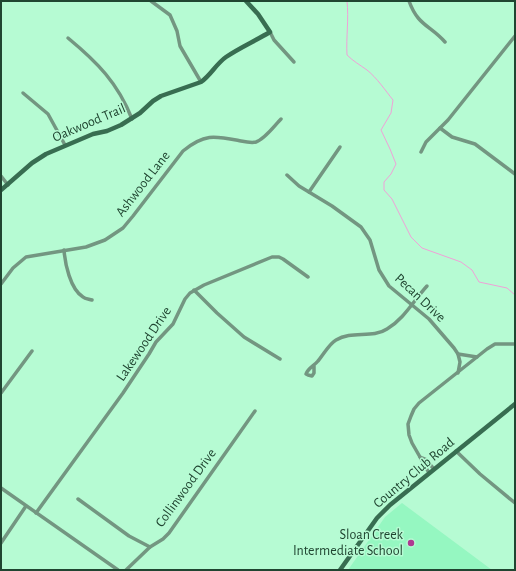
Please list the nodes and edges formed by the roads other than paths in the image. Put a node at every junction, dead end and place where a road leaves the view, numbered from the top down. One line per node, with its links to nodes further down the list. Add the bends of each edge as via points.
1 (152, 1): 9 (street, via 170,15 180,46)
2 (246, 1): 4 (street)
3 (410, 1): 7 (street, via 419,20)
4 (270, 32): 8 (street); 9 (street, Oakwood Trail, via 226,58)
5 (515, 36): 13 (street)
6 (68, 38): 12 (street, via 110,79)
7 (445, 42)
8 (294, 62)
9 (201, 82): 12 (street, Oakwood Trail, via 161,96)
10 (23, 93): 14 (street, via 48,114)
11 (281, 118): 23 (street, Ashwood Lane, via 262,140 255,142 214,136 192,143 182,151 129,223 105,240 86,247)
12 (132, 119): 14 (street, Oakwood Trail, via 113,129)
13 (440, 128): 16 (street, via 426,142); 17 (street, via 452,137 475,144)
14 (65, 145): 20 (street, Oakwood Trail, via 39,158)
15 (340, 147): 22 (street)
16 (421, 152)
17 (515, 174)
18 (287, 175): 22 (street, Pecan Drive)
19 (1, 176): 20 (street)
20 (8, 184): 21 (street, Oakwood Trail)
21 (1, 190)
22 (309, 192): 29 (street, Pecan Drive, via 361,227 370,240 384,279)
23 (64, 250): 25 (street, Ashwood Lane, via 26,257 13,268); 28 (street, via 75,289 83,298)
24 (308, 277): 27 (street, Lakewood Drive, via 283,259 272,257)
25 (1, 284)
26 (427, 286): 29 (street)
27 (194, 290): 34 (street, via 240,333); 48 (street, Lakewood Drive, via 185,299 173,324 156,342 123,393)
28 (92, 300)
29 (412, 304): 32 (street, Pecan Drive, via 429,319); 35 (street, via 386,330 376,334 346,335 336,340)
30 (515, 344): 33 (street, via 495,344)
31 (32, 352): 37 (street)
32 (458, 354): 33 (street); 36 (street)
33 (478, 357): 36 (street)
34 (280, 359)
35 (314, 366)
36 (458, 373): 41 (street, via 420,403 411,416 408,424 409,435)
37 (1, 393)
38 (515, 404): 40 (street, Country Club Road)
39 (255, 411): 50 (street, Collinwood Drive, via 169,532)
40 (456, 451): 42 (street, Country Club Road); 46 (street)
41 (420, 457): 42 (street); 43 (street)
42 (434, 469): 43 (street, Country Club Road)
43 (429, 473): 53 (street, Country Club Road, via 377,518)
44 (1, 488): 47 (street)
45 (78, 499): 50 (street, via 129,536)
46 (515, 503)
47 (26, 506): 48 (street); 49 (street)
48 (36, 513): 51 (street)
49 (1, 543)
50 (150, 547): 52 (street, Collinwood Drive)
51 (118, 570)
52 (126, 570)
53 (340, 570)

